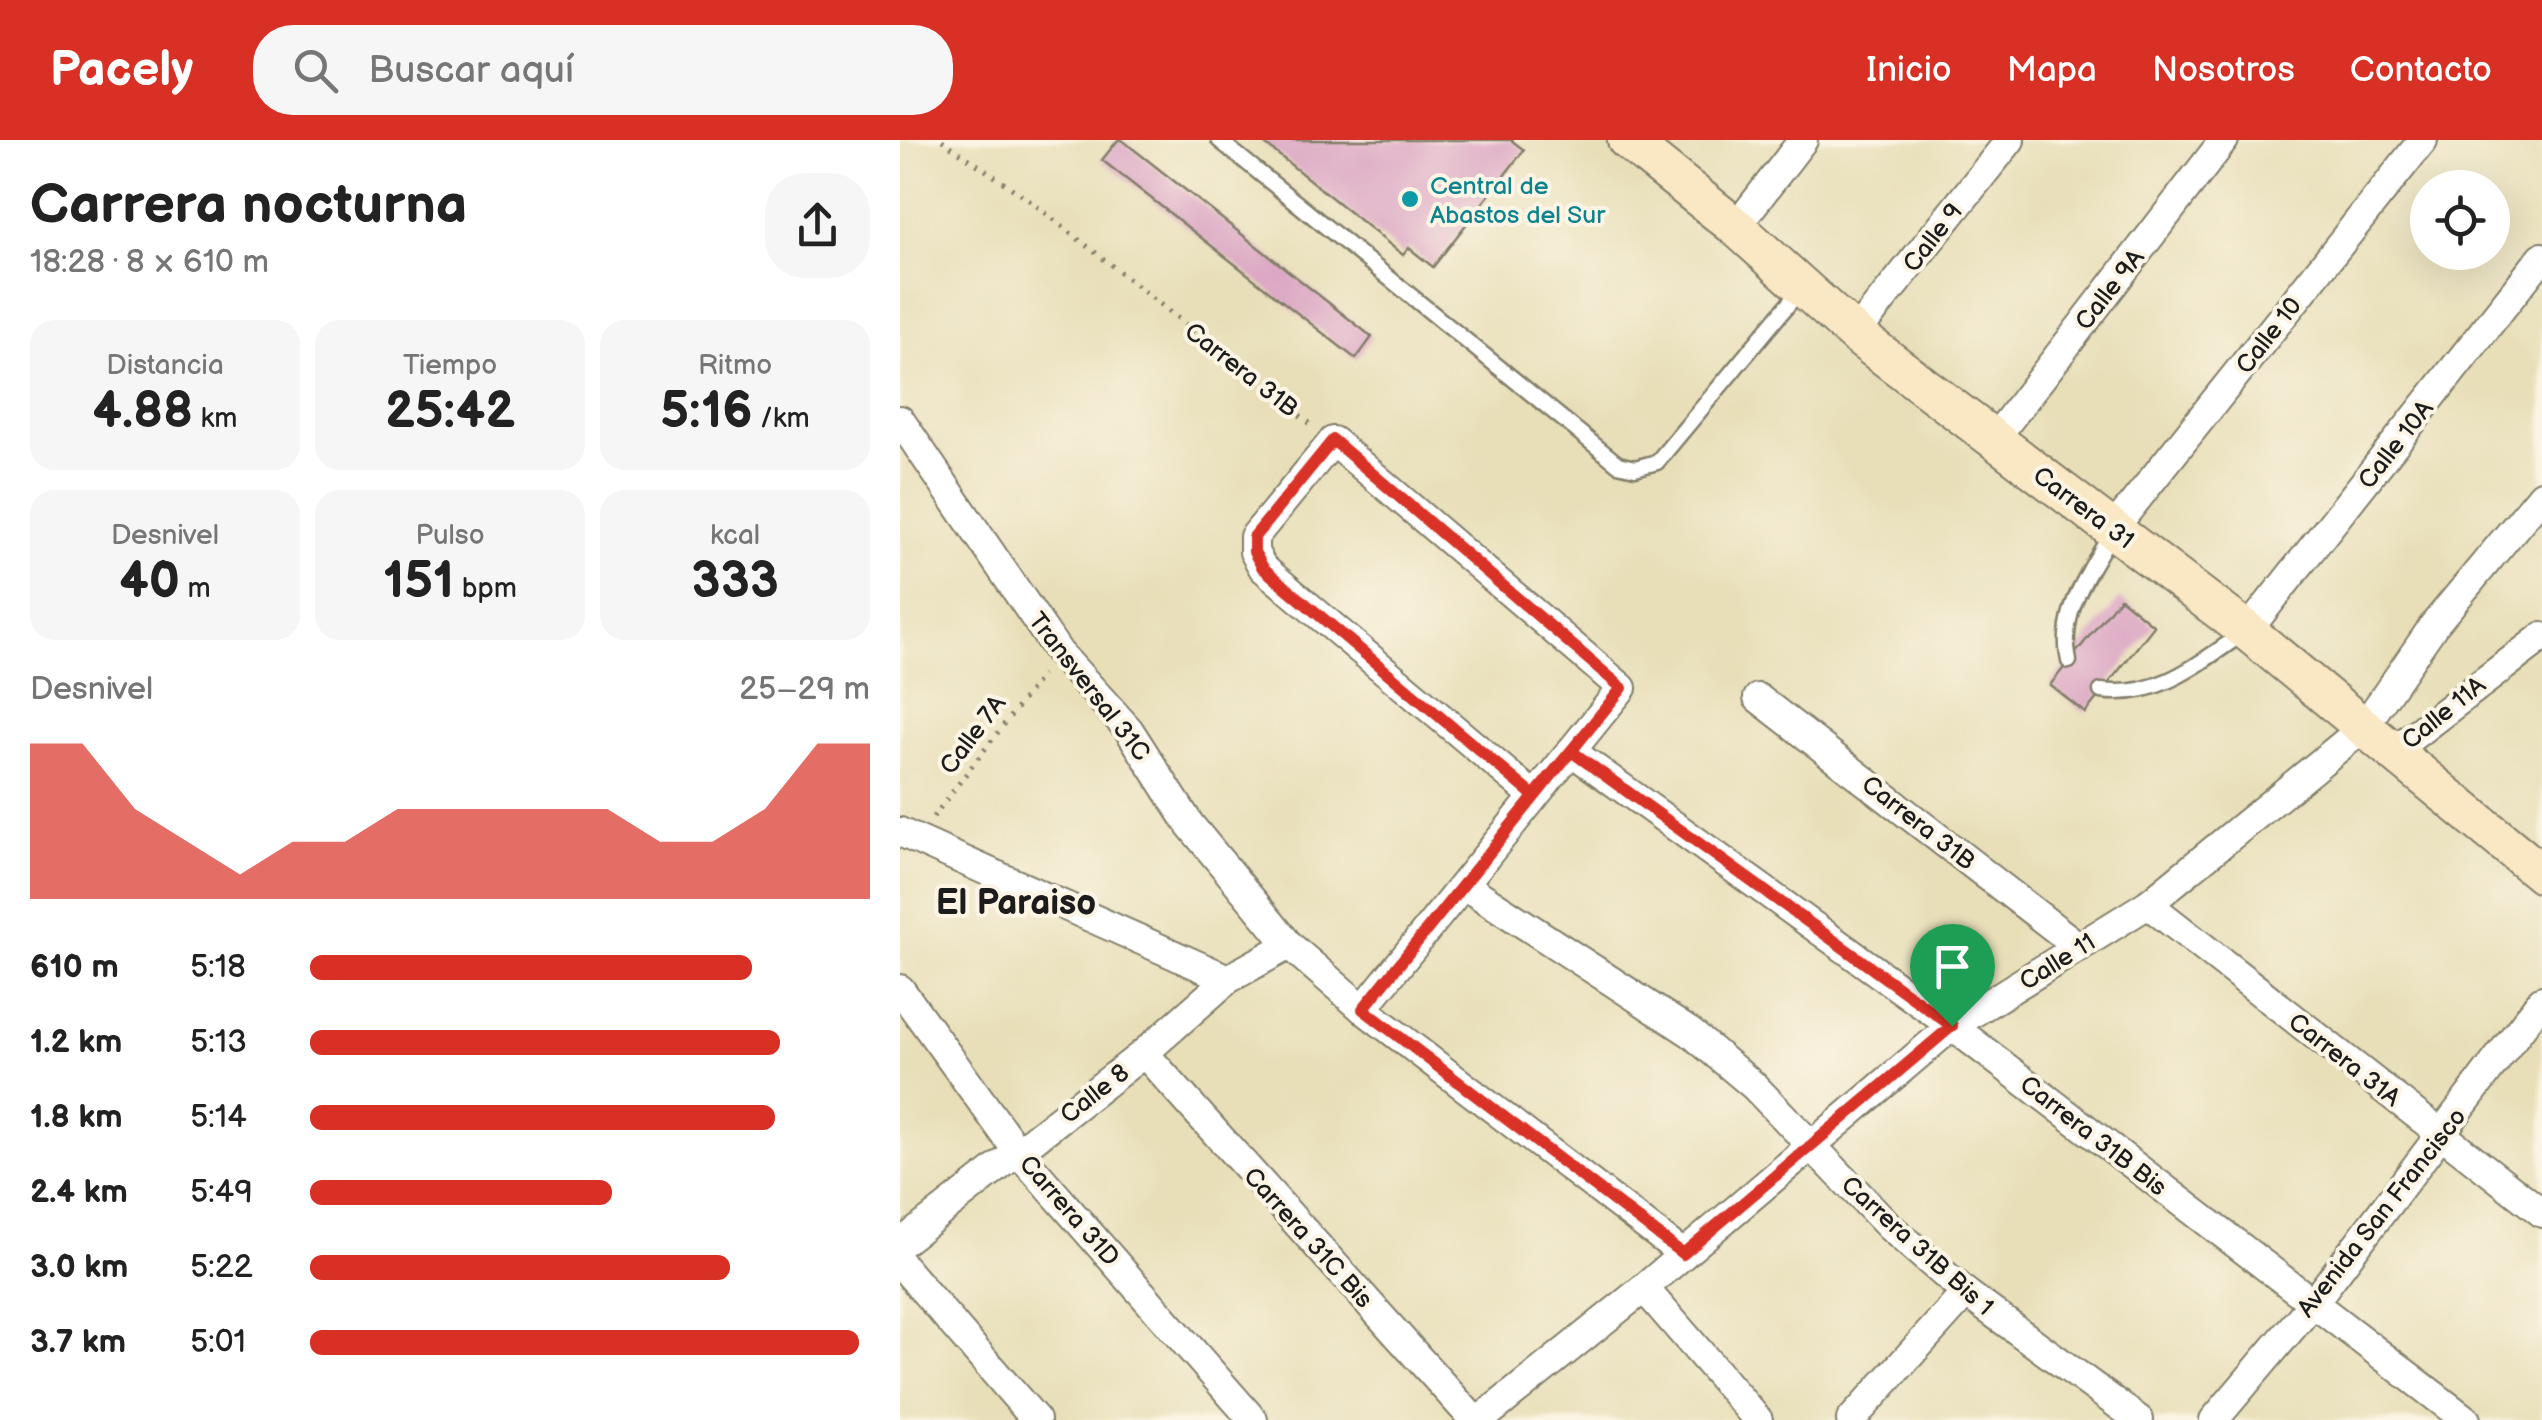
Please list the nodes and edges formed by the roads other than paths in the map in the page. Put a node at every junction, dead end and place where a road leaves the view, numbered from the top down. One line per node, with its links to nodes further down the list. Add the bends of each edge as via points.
1 (1219, 140): 9 (lane, via 1618,464 1657,462)
2 (1627, 140): 7 (main road, Carrera 31)
3 (1803, 140): 7 (street)
4 (2010, 140): 10 (street, Calle 9)
5 (2224, 140): 12 (street, Calle 9A)
6 (2422, 140): 14 (street, Calle 10)
7 (1736, 227): 9 (main road, Carrera 31)
8 (2542, 256): 15 (street, Calle 10A)
9 (1804, 285): 10 (main road, Carrera 31)
10 (1855, 334): 12 (main road, Carrera 31)
11 (900, 420): 27 (street, Transversal 31C, via 1060,652 1129,730 1190,825)
12 (1995, 438): 14 (main road, Carrera 31)
13 (2542, 496): 20 (street, Calle 11, via 2434,626)
14 (2114, 529): 15 (main road, Carrera 31); 17 (lane, via 2070,610 2064,639)
15 (2247, 631): 18 (lane, via 2144,692); 20 (main road, Carrera 31)
16 (2542, 637): 20 (street, Calle 11A)
17 (2069, 661)
18 (2102, 692)
19 (1758, 698): 28 (street, Carrera 31B)
20 (2378, 740): 24 (main road, Carrera 31); 26 (street, Calle 11)
21 (1571, 751): 22 (street); 22 (street, via 1622,688 1333,440 1254,537 1263,568); 33 (street, Carrera 31B Bis)
22 (1534, 796): 25 (street)
23 (908, 836): 29 (street)
24 (2542, 874)
25 (1464, 884): 32 (street); 36 (street, Carrera 31B Bis 1, via 1691,1033 1754,1086)
26 (2148, 904): 28 (street, Calle 11); 35 (street, Carrera 31A)
27 (1289, 945): 29 (street, Calle 8); 32 (street, Transversal 31C)
28 (2079, 947): 33 (street, Calle 11)
29 (1228, 979): 34 (street, Calle 8)
30 (900, 989): 37 (street, Carrera 31D)
31 (2542, 1000): 35 (street, Avenida San Francisco)
32 (1363, 1009): 40 (street, Transversal 31C)
33 (1952, 1026): 36 (street, Calle 11); 44 (street, Carrera 31B Bis)
34 (1144, 1053): 37 (street, Calle 8); 47 (street, Carrera 31C Bis)
35 (2442, 1135): 38 (street, Carrera 31A); 44 (street, Avenida San Francisco)
36 (1811, 1148): 40 (street, Calle 11); 43 (street, Carrera 31B Bis 1)
37 (1018, 1152): 39 (street, Calle 8); 46 (street, Carrera 31D)
38 (2542, 1213)
39 (900, 1244)
40 (1683, 1254): 42 (street, Calle 11)
41 (900, 1263): 45 (street)
42 (1644, 1288): 47 (street, Calle 11); 48 (street)
43 (1966, 1294): 49 (street); 50 (street, Carrera 31B Bis 1)
44 (2313, 1303): 51 (street, Avenida San Francisco); 52 (street, Carrera 31B Bis)
45 (1036, 1420)
46 (1254, 1420)
47 (1477, 1420)
48 (1758, 1420)
49 (1851, 1420)
50 (2140, 1420)
51 (2214, 1420)
52 (2466, 1420)

